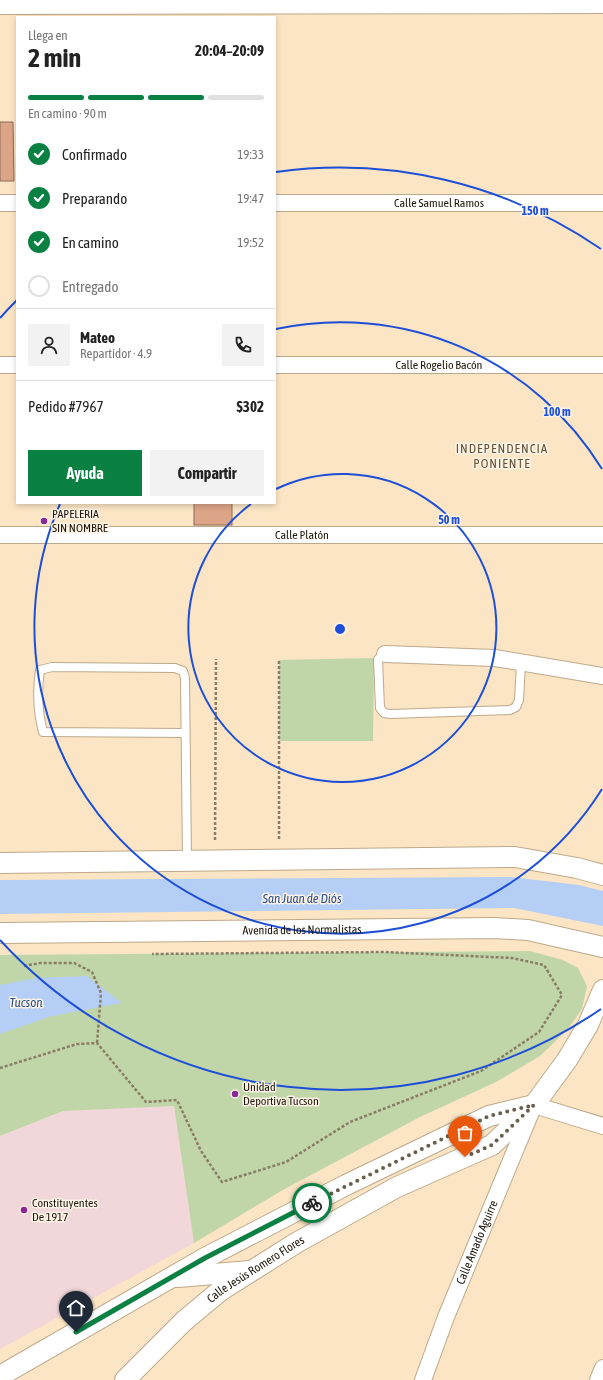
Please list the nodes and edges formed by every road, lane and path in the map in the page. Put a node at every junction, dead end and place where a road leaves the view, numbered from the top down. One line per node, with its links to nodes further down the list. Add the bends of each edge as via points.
1 (90, 3): 2 (street); 3 (street)
2 (597, 3)
3 (2, 6)
4 (0, 203): 5 (street)
5 (16, 203)
6 (276, 203): 7 (street, Calle Samuel Ramos)
7 (603, 203)
8 (0, 365): 9 (street)
9 (16, 365)
10 (276, 365): 11 (street, Calle Rogelio Bacón)
11 (603, 365)
12 (0, 535): 13 (street, Calle Platón)
13 (603, 535)
14 (385, 654): 17 (street, via 495,658); 17 (lane, via 378,659 380,708 384,713 390,714 510,710 516,707 519,700)
15 (216, 659): 20 (path)
16 (279, 660): 21 (path)
17 (521, 664): 18 (street)
18 (603, 676)
19 (185, 733): 19 (lane, via 183,671 175,668 68,667 40,670 38,681 43,732); 22 (lane)
20 (214, 860): 21 (street); 22 (street)
21 (278, 860): 24 (street, via 515,857)
22 (186, 861): 23 (street)
23 (0, 863)
24 (603, 875)
25 (0, 933): 26 (street, Avenida de los Normalistas, via 494,928 528,930)
26 (603, 947)
27 (148, 954): 30 (path, via 384,952 512,958 544,965 562,995 538,1032 481,1072 350,1122 286,1162 222,1182 201,1151 177,1100 146,1102)
28 (24, 966): 30 (path, via 40,963 74,964 92,972 101,993)
29 (603, 990): 32 (street, Calle Jesús Romero Flores, via 588,1025 567,1060)
30 (97, 1043): 31 (path, via 77,1044)
31 (0, 1068)
32 (534, 1105): 33 (street); 34 (street, Calle Jesús Romero Flores, via 492,1145 397,1187 296,1243); 35 (street, via 489,1116 346,1185); 39 (street, Calle Amado Aguirre, via 446,1317)
33 (603, 1126)
34 (252, 1271): 35 (street); 38 (street, Calle Jesús Romero Flores, via 220,1291 184,1321)
35 (172, 1277): 37 (street)
36 (603, 1368): 40 (street)
37 (0, 1376)
38 (125, 1380)
39 (423, 1380)
40 (598, 1380)

